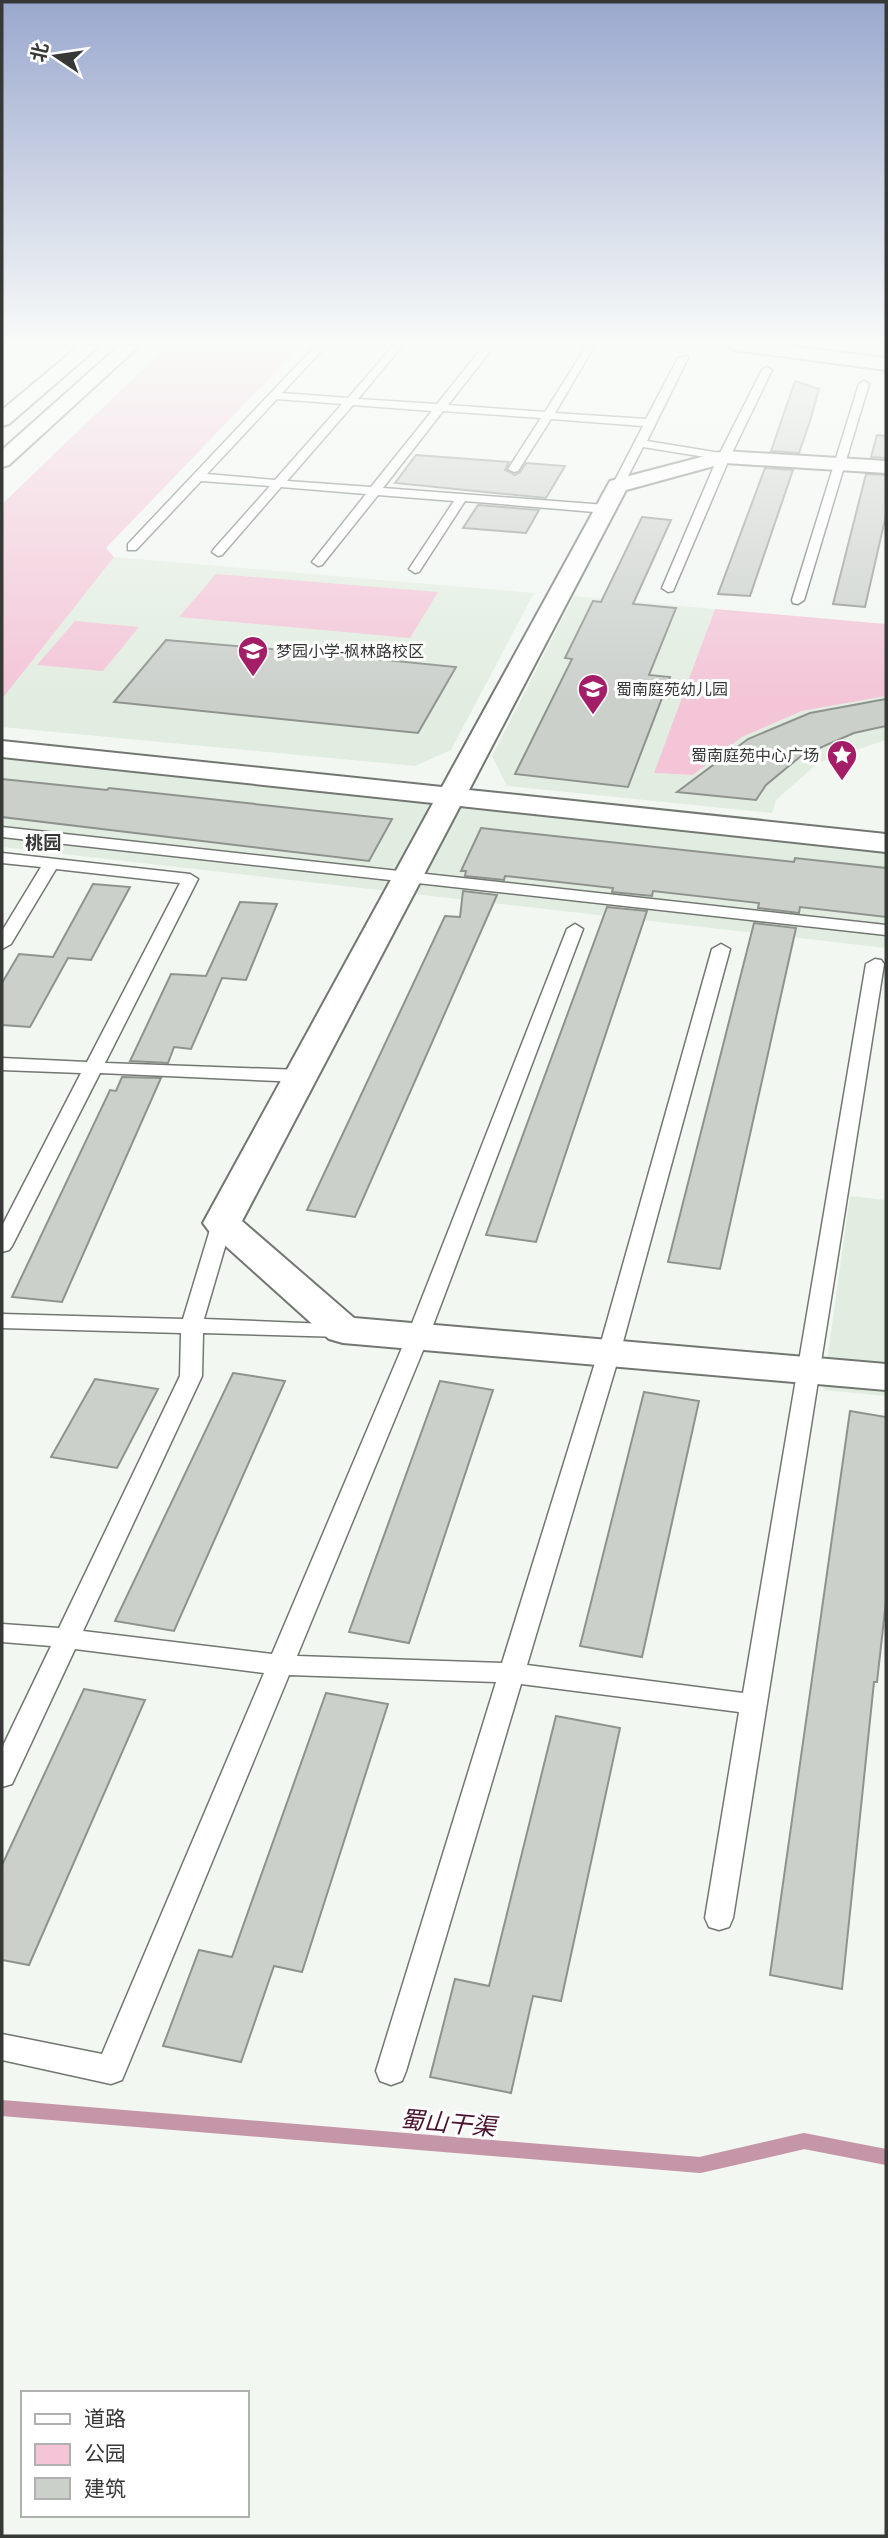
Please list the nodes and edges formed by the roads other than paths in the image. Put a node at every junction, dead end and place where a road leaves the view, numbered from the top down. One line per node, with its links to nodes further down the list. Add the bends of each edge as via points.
1 (211, 463): 12 (lane)
2 (295, 463): 13 (lane)
3 (394, 463): 15 (lane)
4 (516, 463): 11 (lane)
5 (630, 463): 14 (lane)
6 (700, 463): 14 (street)
7 (721, 463): 22 (lane)
8 (831, 463): 9 (street)
9 (840, 464): 10 (street); 23 (lane)
10 (886, 467)
11 (513, 468)
12 (198, 477): 13 (lane); 18 (lane)
13 (278, 483): 15 (lane); 19 (lane)
14 (618, 486): 17 (street)
15 (373, 490): 16 (lane); 20 (lane)
16 (462, 497): 17 (lane); 21 (lane)
17 (606, 509): 25 (street)
18 (132, 547)
19 (218, 552)
20 (318, 562)
21 (415, 569)
22 (668, 588)
23 (798, 600)
24 (2, 749): 25 (street)
25 (452, 795): 27 (street); 30 (street)
26 (2, 832): 30 (lane)
27 (886, 843)
28 (2, 858): 29 (lane)
29 (52, 863): 33 (lane); 37 (lane, via 190,879)
30 (409, 875): 32 (lane); 38 (street)
31 (575, 929): 44 (lane)
32 (886, 930)
33 (2, 944)
34 (721, 949): 45 (lane)
35 (875, 964): 46 (lane)
36 (2, 1064): 37 (lane)
37 (93, 1067): 38 (lane); 40 (lane)
38 (301, 1076): 39 (street)
39 (222, 1223): 42 (lane); 43 (street)
40 (2, 1245)
41 (2, 1321): 42 (lane)
42 (192, 1325): 43 (lane); 49 (lane, via 191,1376)
43 (343, 1330): 44 (street)
44 (418, 1336): 45 (street); 50 (lane)
45 (609, 1353): 46 (street); 51 (lane)
46 (807, 1370): 47 (street); 52 (lane)
47 (886, 1377)
48 (2, 1633): 49 (lane)
49 (67, 1638): 50 (lane); 53 (lane)
50 (281, 1665): 51 (lane); 55 (lane, via 111,2070)
51 (512, 1673): 52 (lane); 56 (lane)
52 (753, 1704): 54 (lane)
53 (2, 1776)
54 (719, 1918)
55 (2, 2047)
56 (391, 2071)

